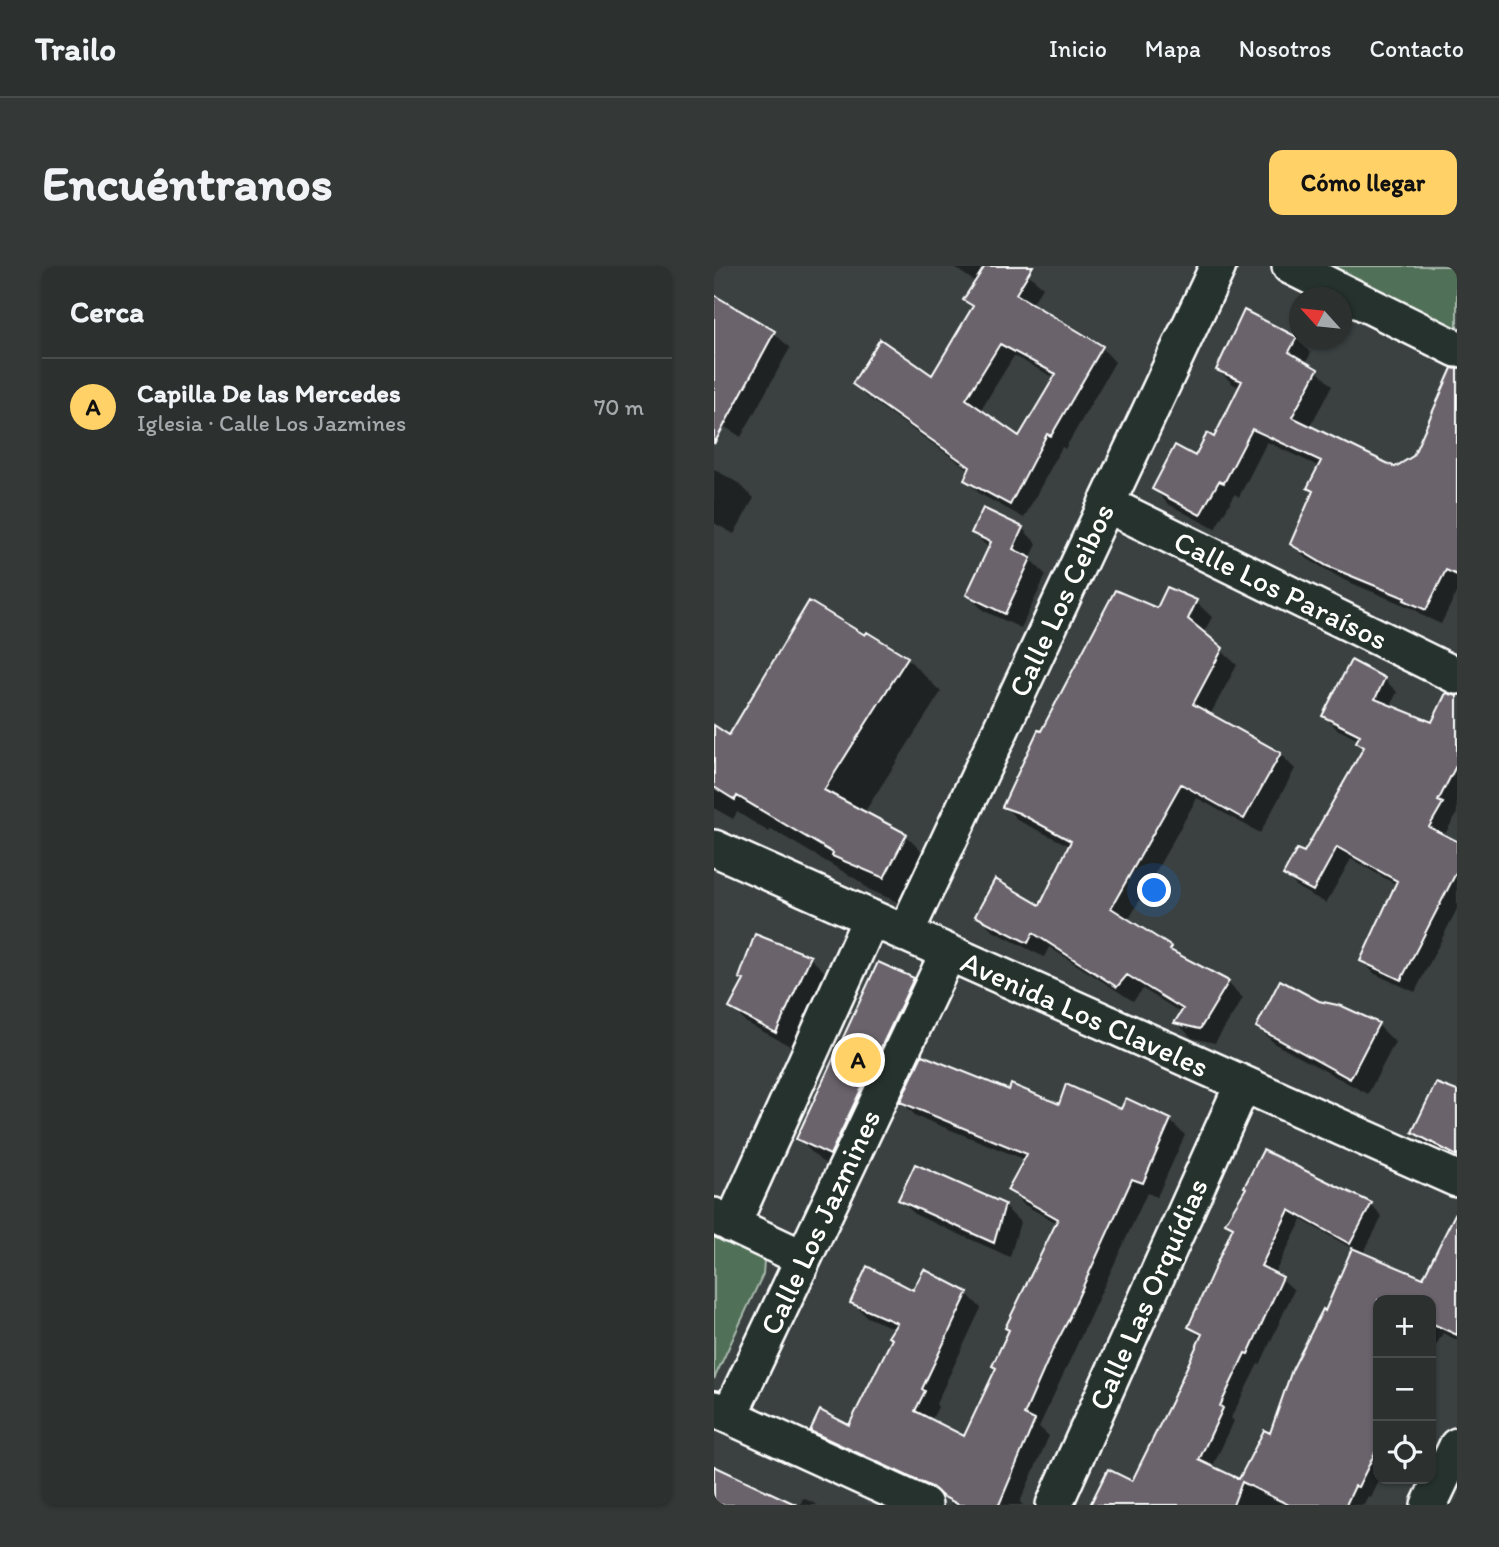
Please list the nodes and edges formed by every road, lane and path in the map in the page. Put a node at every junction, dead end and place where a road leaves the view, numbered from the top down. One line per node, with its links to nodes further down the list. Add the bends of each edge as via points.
1 (1218, 266): 4 (street, Calle Los Ceibos)
2 (1290, 266): 3 (street)
3 (1457, 349)
4 (1106, 504): 5 (street, Calle Los Paraísos); 8 (street, Calle Los Ceibos)
5 (1457, 676)
6 (714, 848): 7 (street, Avenida Los Claveles)
7 (871, 918): 8 (street, Avenida Los Claveles); 12 (street)
8 (905, 934): 9 (street, Avenida Los Claveles)
9 (948, 953): 10 (street, Avenida Los Claveles); 13 (street, Calle Los Jazmines)
10 (1243, 1084): 11 (street, Avenida Los Claveles); 17 (street, Calle Las Orquídias)
11 (1457, 1179)
12 (723, 1220): 13 (street)
13 (803, 1258): 14 (street, Calle Los Jazmines)
14 (722, 1412): 16 (street)
15 (1457, 1446): 18 (street)
16 (924, 1505)
17 (1054, 1505)
18 (1429, 1505)

